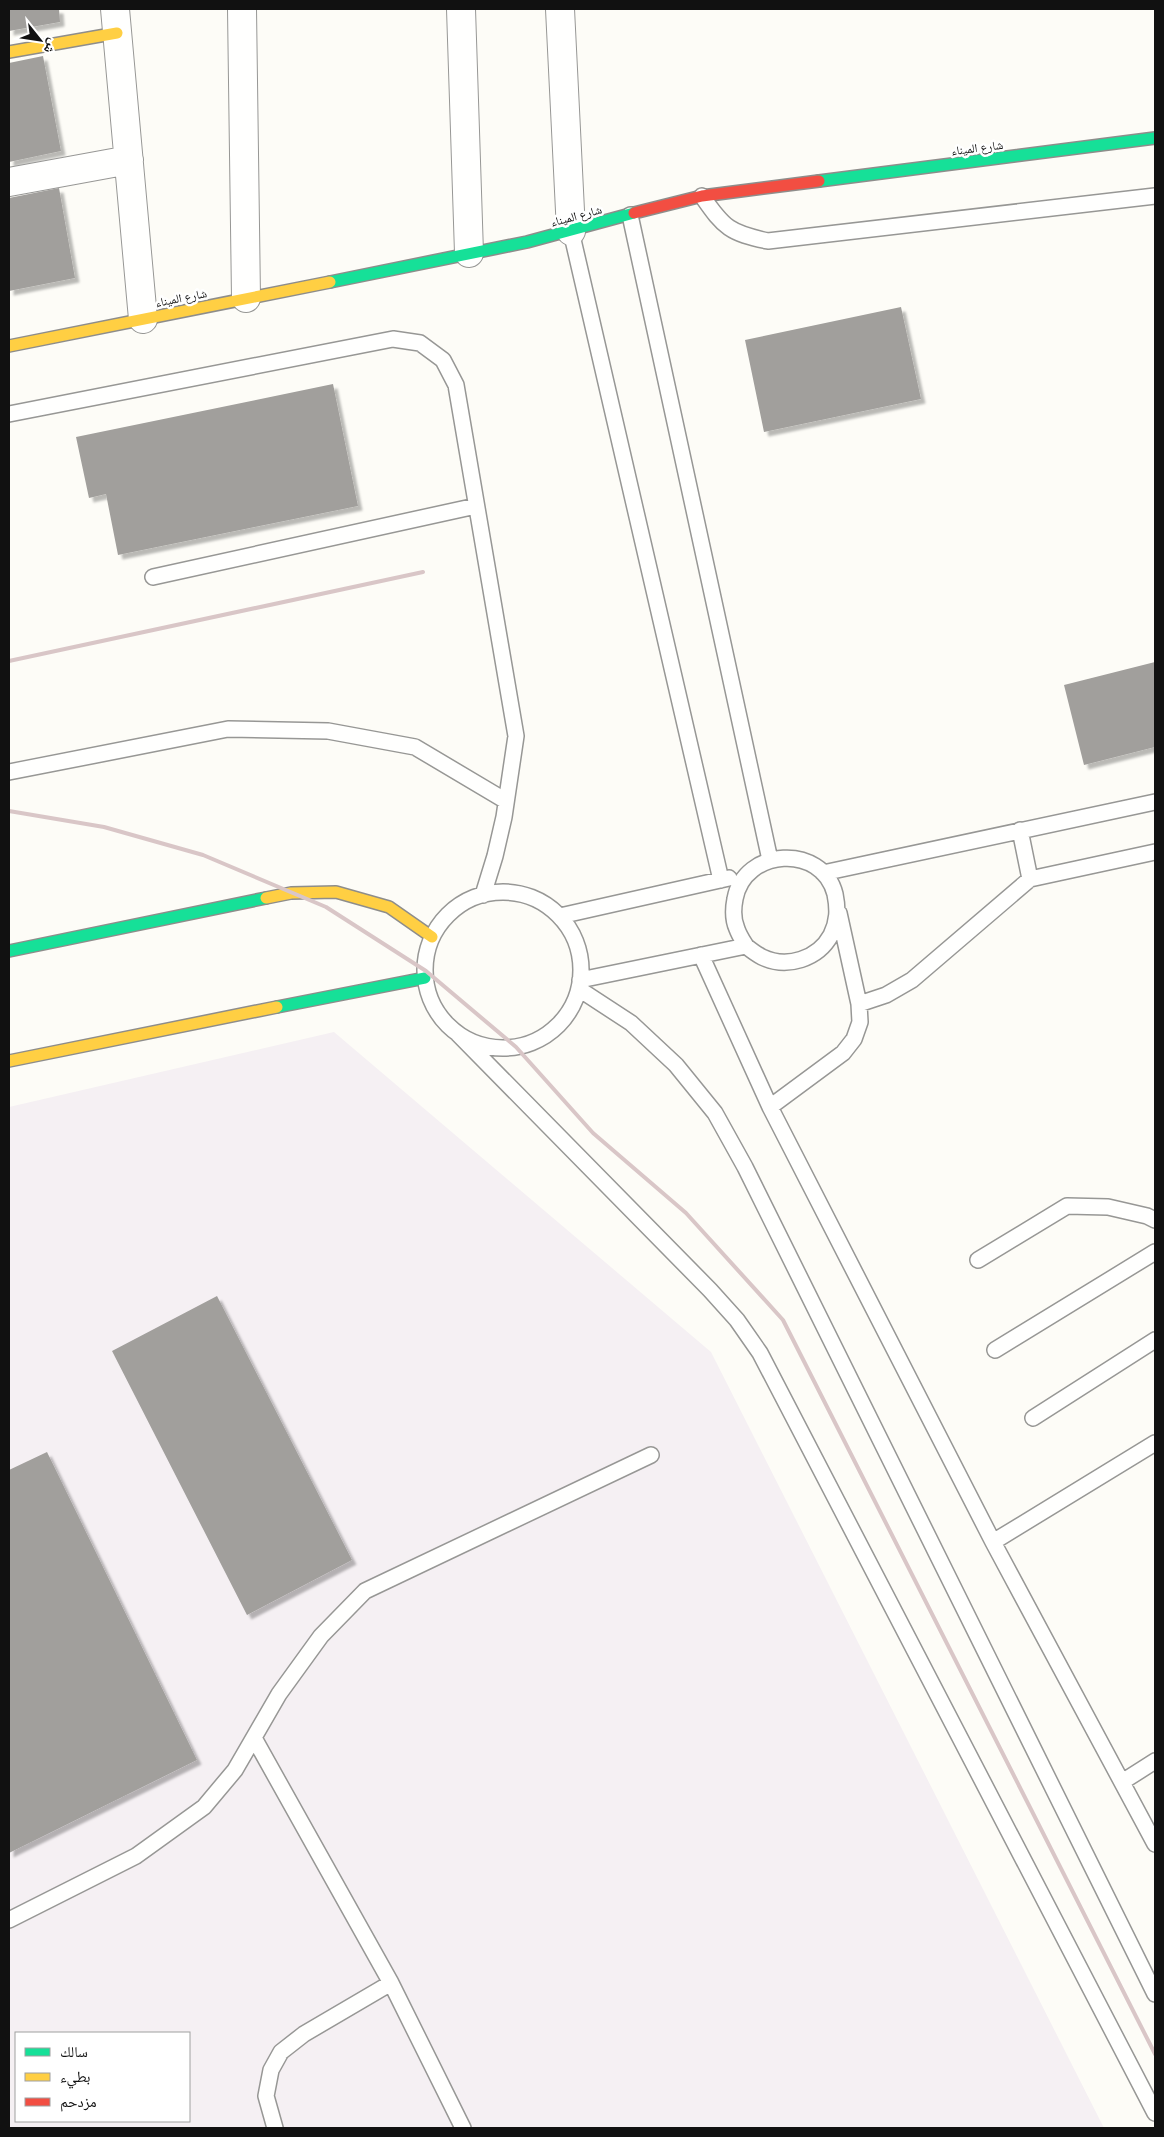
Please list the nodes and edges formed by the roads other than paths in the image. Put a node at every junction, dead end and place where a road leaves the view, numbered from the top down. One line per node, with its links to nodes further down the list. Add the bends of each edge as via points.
1 (242, 9): 14 (street)
2 (461, 9): 13 (street)
3 (560, 9): 12 (street)
4 (116, 21): 5 (street); 7 (street)
5 (9, 52)
6 (1155, 138): 9 (street, شارع الميناء)
7 (129, 160): 8 (street); 15 (street)
8 (9, 182)
9 (702, 196): 10 (lane, via 719,221 741,236 768,241); 11 (street, شارع الميناء)
10 (1155, 196)
11 (630, 215): 12 (street, شارع الميناء); 25 (lane)
12 (571, 231): 13 (street, شارع الميناء); 29 (lane)
13 (469, 253): 14 (street, شارع الميناء)
14 (246, 298): 15 (street, شارع الميناء)
15 (143, 318): 16 (street, شارع الميناء)
16 (9, 346)
17 (9, 414): 18 (lane, via 393,339 420,343 443,360 456,385)
18 (476, 506): 19 (lane); 21 (lane, via 516,736)
19 (153, 578)
20 (9, 772): 21 (lane, via 228,729 328,731 415,747)
21 (506, 801): 30 (lane, via 495,856)
22 (1155, 802): 23 (lane)
23 (1020, 830): 26 (lane); 28 (lane)
24 (1155, 852): 28 (lane)
25 (770, 860): 26 (lane, via 788,858 807,862); 27 (lane)
26 (823, 872): 31 (lane, via 833,889)
27 (747, 874): 29 (lane); 34 (lane, via 736,890 733,910 736,929)
28 (1030, 879): 39 (lane, via 912,980 886,995)
29 (721, 880): 32 (lane)
30 (483, 894): 32 (lane, via 504,892 524,895 544,903); 33 (lane, via 462,903 444,918)
31 (838, 908): 34 (lane, via 835,926 827,942 796,962 778,962 761,957); 39 (lane)
32 (560, 916): 38 (lane, via 573,935 580,957)
33 (432, 937): 35 (street, via 389,907 336,892 291,893); 37 (lane)
34 (746, 946): 36 (lane)
35 (9, 951)
36 (701, 955): 38 (lane); 42 (lane)
37 (425, 978): 40 (lane, via 430,1000 442,1019); 41 (street)
38 (580, 985): 40 (lane, via 569,1012 552,1031 530,1044 506,1049 480,1046); 58 (lane, via 637,1029 676,1065 715,1113 745,1167)
39 (859, 1004): 42 (lane, via 860,1022 844,1053)
40 (458, 1034): 59 (lane, via 710,1290 760,1353)
41 (9, 1060)
42 (770, 1107): 51 (lane)
43 (1155, 1220): 45 (lane, via 1108,1207 1067,1206)
44 (1155, 1252): 47 (lane)
45 (978, 1260)
46 (1155, 1340): 48 (lane)
47 (995, 1350)
48 (1033, 1418)
49 (1155, 1443): 51 (lane)
50 (651, 1455): 52 (lane, via 365,1591 322,1636 279,1694)
51 (993, 1542): 54 (lane)
52 (254, 1738): 56 (lane, via 235,1770 204,1807 136,1856); 57 (lane)
53 (1155, 1761): 54 (lane)
54 (1122, 1782): 55 (lane)
55 (1155, 1844)
56 (9, 1920)
57 (391, 1983): 60 (lane, via 304,2034 282,2052 271,2070 266,2096); 61 (lane)
58 (1155, 1994)
59 (1155, 2113)
60 (275, 2128)
61 (463, 2128)

